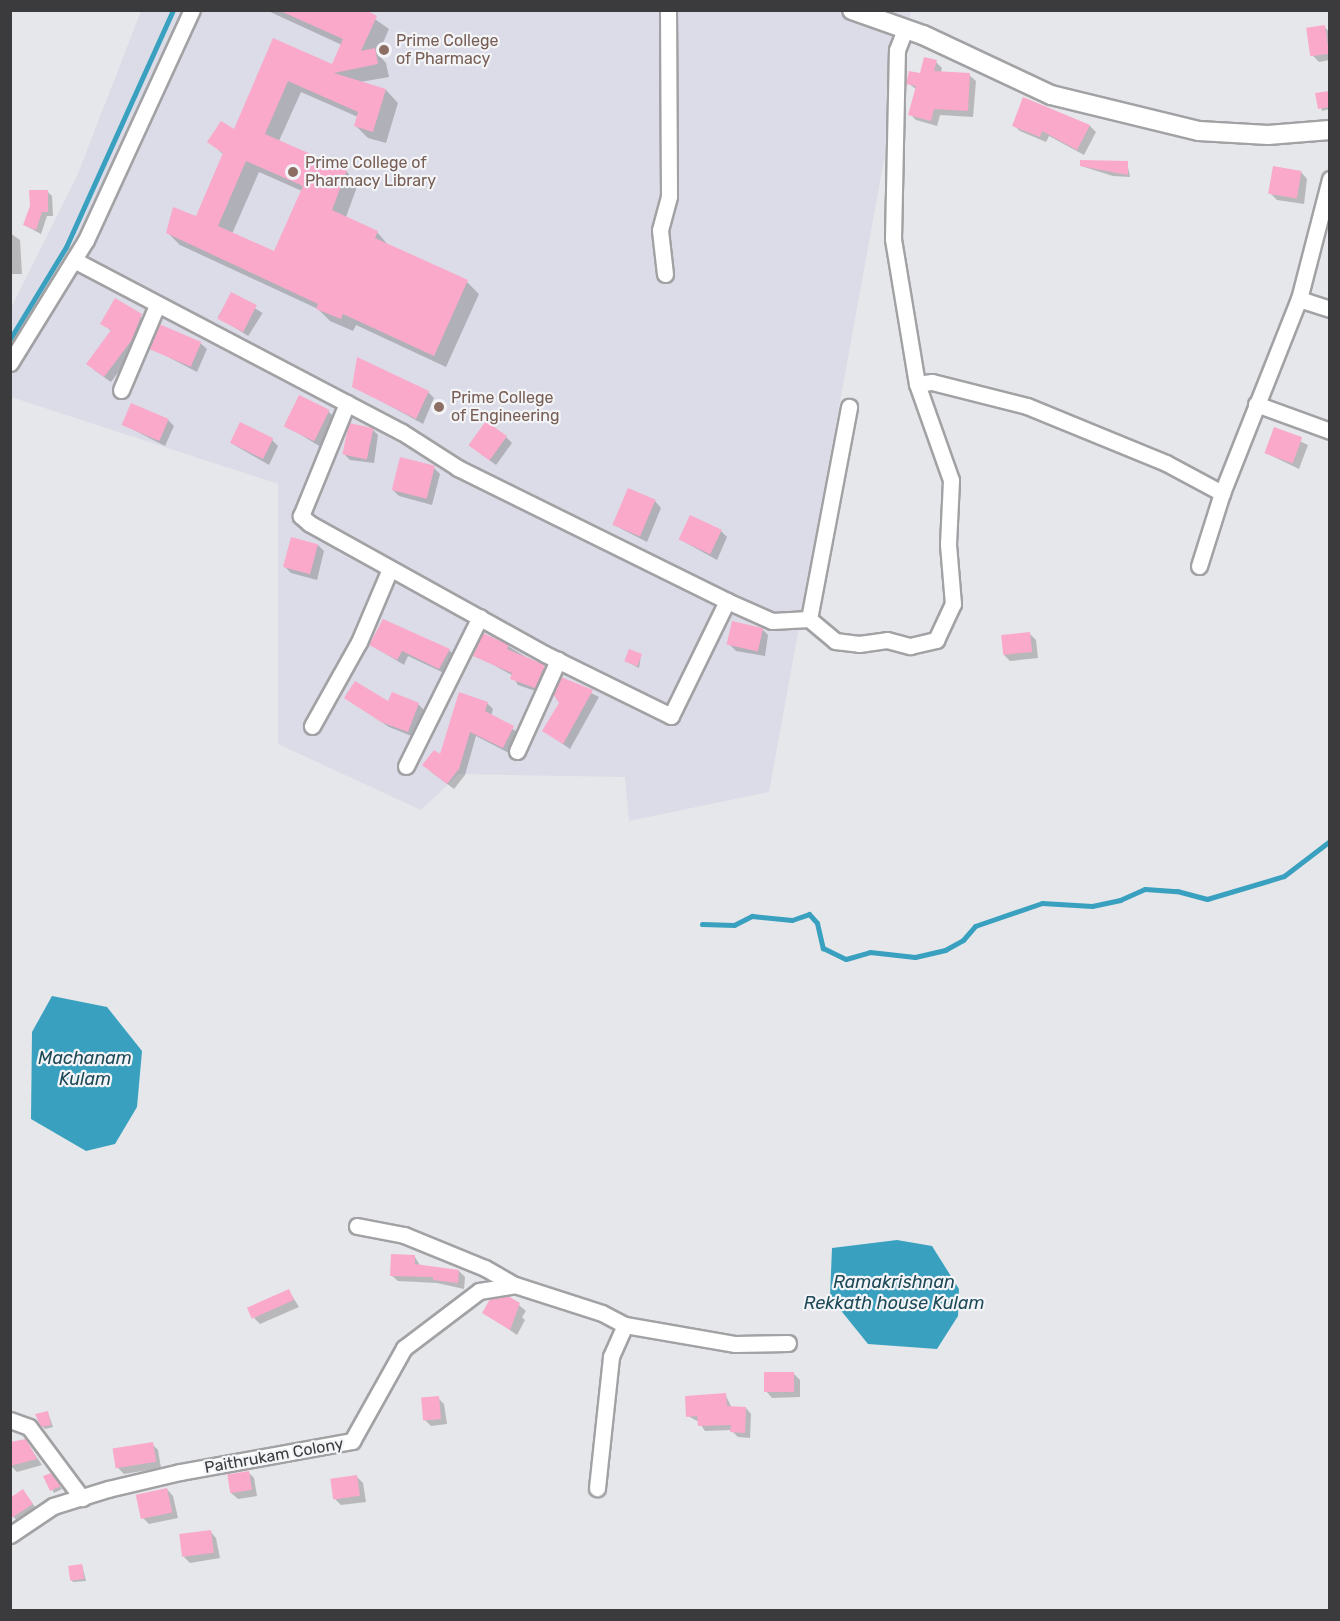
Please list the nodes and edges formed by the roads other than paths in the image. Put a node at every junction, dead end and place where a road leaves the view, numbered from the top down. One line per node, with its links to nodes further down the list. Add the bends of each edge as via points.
1 (192, 10): 7 (street, via 166,74)
2 (668, 10): 8 (street, via 669,195 660,230)
3 (852, 10): 4 (street)
4 (905, 29): 5 (street, via 1051,95 1199,131 1268,135); 13 (street, via 897,50 893,239)
5 (1329, 130)
6 (1329, 179): 9 (street)
7 (74, 260): 10 (street); 12 (street)
8 (665, 274)
9 (1299, 299): 11 (street); 16 (street)
10 (157, 305): 14 (street); 15 (street)
11 (1329, 309)
12 (10, 363)
13 (917, 384): 19 (street, via 932,382 1027,406 1166,464); 24 (street, via 951,480 948,544 953,604 936,640 910,646 886,640 859,644 835,640)
14 (121, 390)
15 (347, 403): 21 (street, via 302,516); 22 (street, via 458,468)
16 (1256, 404): 18 (street); 19 (street)
17 (849, 407): 24 (street)
18 (1329, 431)
19 (1222, 493): 20 (street)
20 (1199, 566)
21 (390, 569): 23 (street); 26 (street, via 359,642)
22 (727, 601): 24 (street, via 772,621); 25 (street, via 671,716)
23 (480, 617): 25 (street); 28 (street)
24 (809, 619)
25 (558, 660): 27 (street)
26 (312, 726)
27 (518, 751)
28 (406, 766)
29 (357, 1226): 30 (street, via 404,1235)
30 (485, 1268): 31 (street); 32 (street)
31 (515, 1285): 32 (street, Paithrukam Colony); 33 (street, Paithrukam Colony, via 602,1313)
32 (479, 1291): 37 (street, Paithrukam Colony, via 404,1348 352,1441 180,1472)
33 (625, 1325): 34 (street, Paithrukam Colony, via 724,1343); 36 (street, via 611,1357)
34 (788, 1343)
35 (10, 1420): 37 (street, via 29,1427)
36 (597, 1488)
37 (82, 1498): 38 (street, Paithrukam Colony, via 53,1506)
38 (10, 1535)

